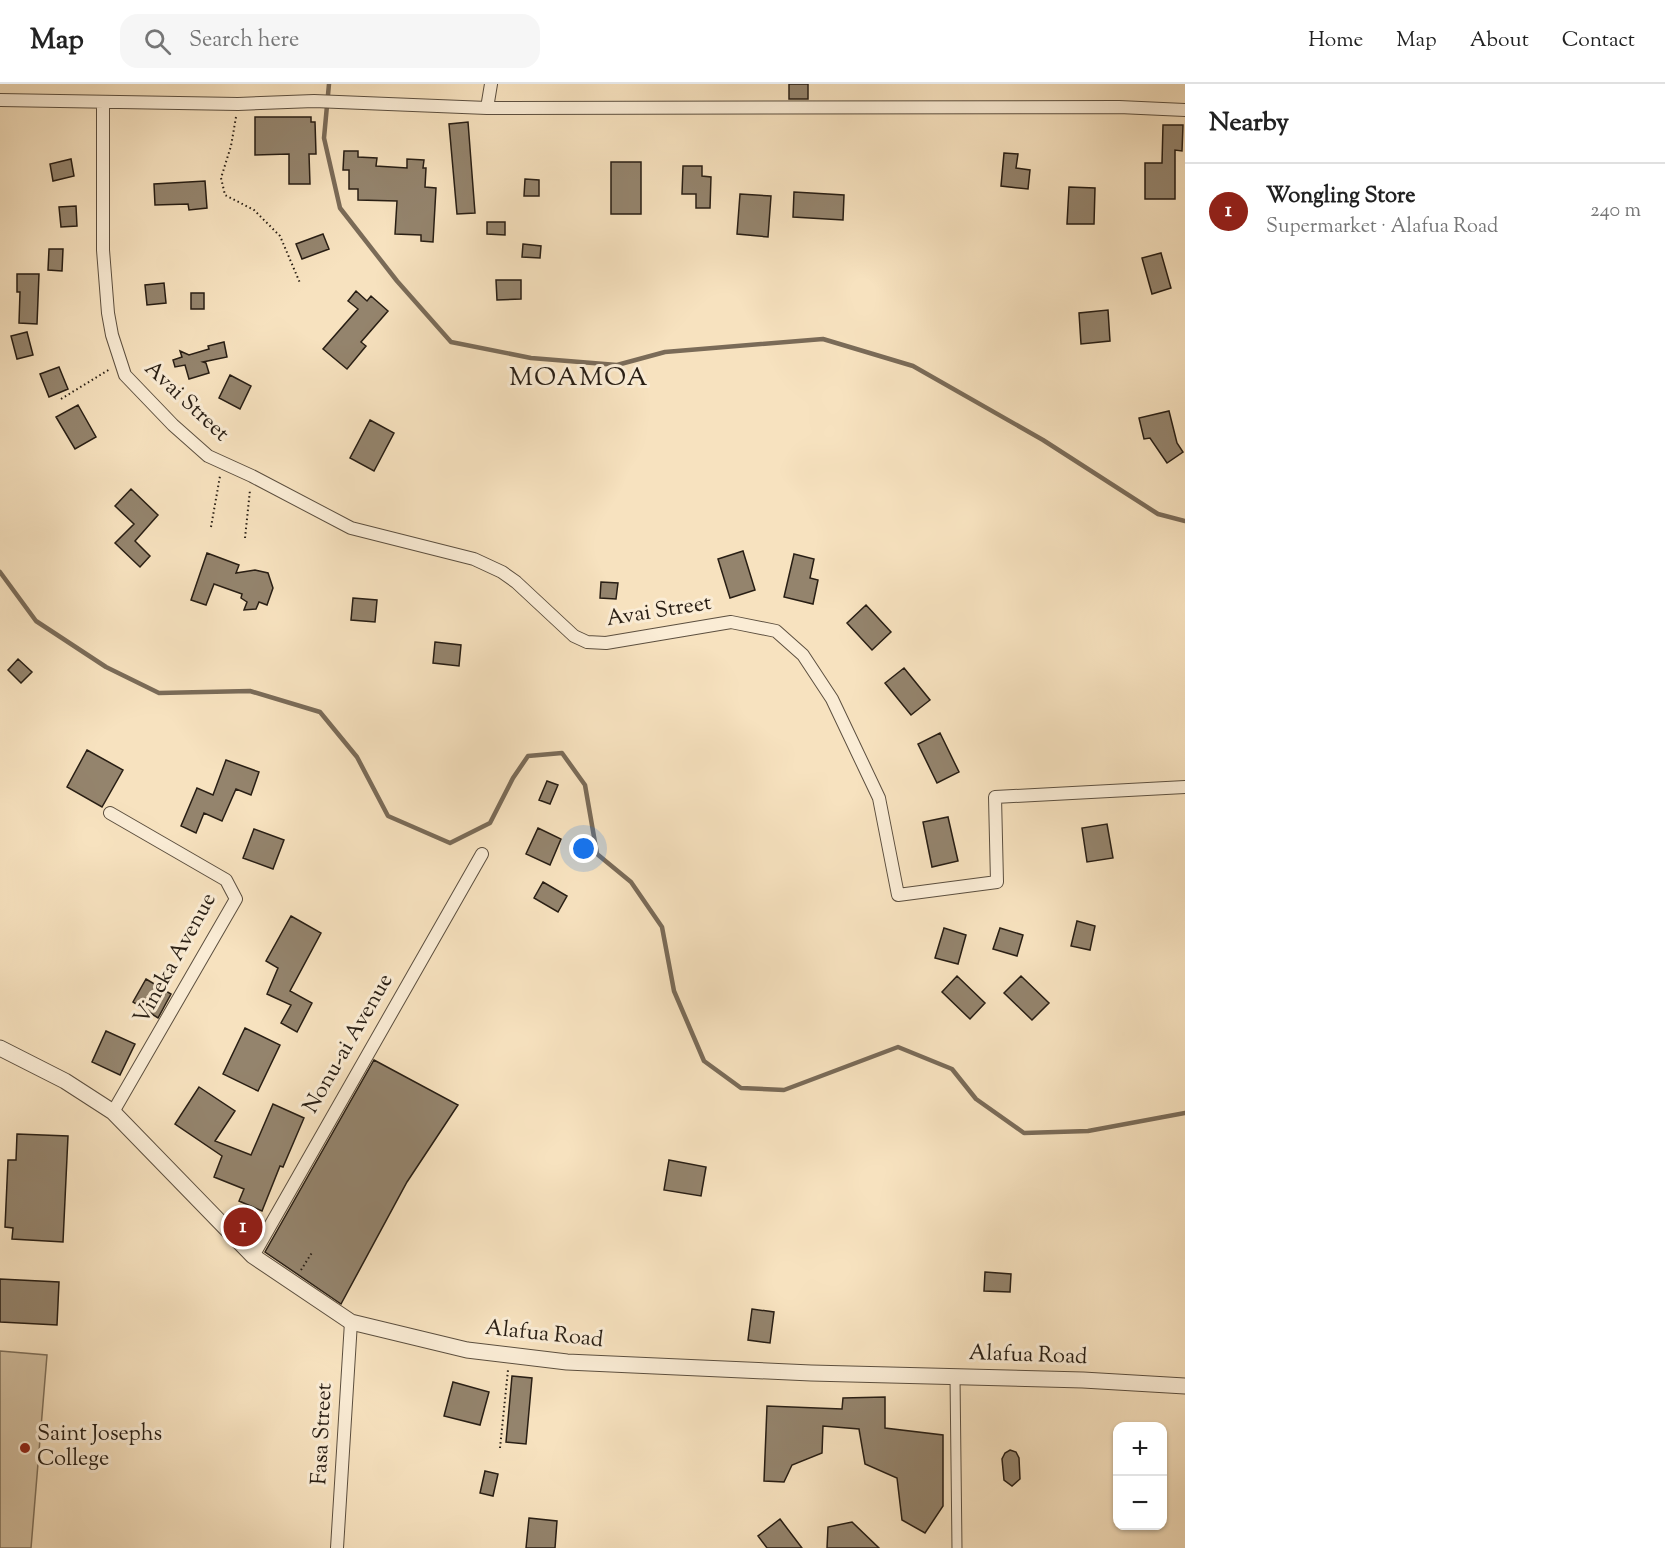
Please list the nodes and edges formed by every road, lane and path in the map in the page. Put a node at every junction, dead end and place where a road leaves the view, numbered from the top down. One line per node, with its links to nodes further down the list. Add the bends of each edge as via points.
1 (491, 84): 5 (street)
2 (0, 100): 3 (street)
3 (103, 102): 4 (street); 8 (street, Avai Street, via 103,250 112,335)
4 (238, 104): 5 (street, via 314,101); 7 (path, via 221,178 225,195 254,210 280,236)
5 (487, 108): 6 (street)
6 (1185, 110)
7 (300, 283)
8 (121, 361): 9 (path); 10 (street, Avai Street, via 125,375 173,425)
9 (62, 399)
10 (222, 464): 11 (street, Avai Street); 12 (path)
11 (252, 476): 13 (path); 14 (street, Avai Street, via 351,528 474,559 502,572 574,636 587,642 606,643 731,622 776,632 803,655 832,699 879,798 898,895 997,882 995,796)
12 (211, 527)
13 (245, 538)
14 (1185, 787)
15 (110, 813): 18 (street, Vineka Avenue, via 226,880 236,899)
16 (482, 854): 20 (street, Nonu-ai Avenue)
17 (0, 1048): 18 (street, Alafua Road, via 65,1081)
18 (113, 1112): 20 (street, Alafua Road)
19 (313, 1251): 21 (path)
20 (253, 1256): 21 (street, Alafua Road)
21 (294, 1283): 22 (street, Alafua Road)
22 (351, 1322): 23 (street, Alafua Road, via 467,1350); 27 (street, Fasa Street)
23 (510, 1355): 24 (street, Alafua Road, via 579,1363); 26 (path)
24 (955, 1377): 25 (street, Alafua Road); 28 (street)
25 (1185, 1386)
26 (500, 1448)
27 (337, 1548)
28 (957, 1548)

